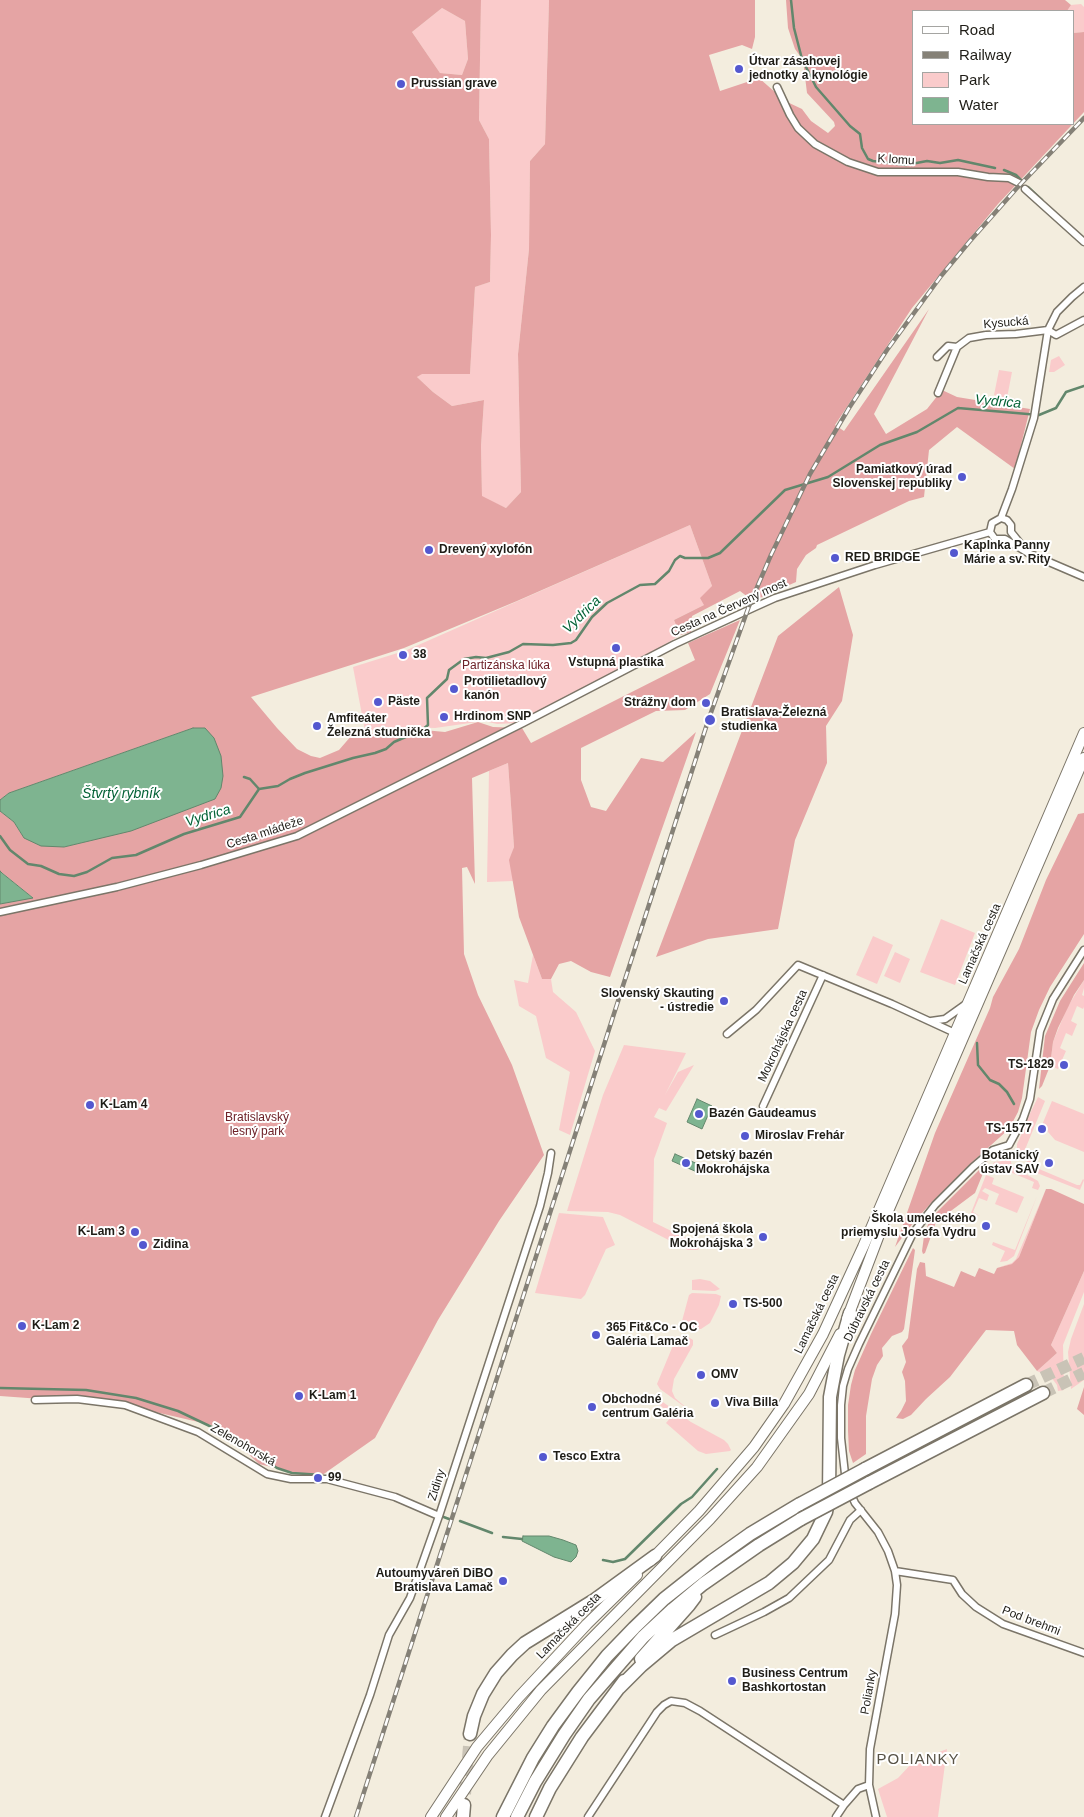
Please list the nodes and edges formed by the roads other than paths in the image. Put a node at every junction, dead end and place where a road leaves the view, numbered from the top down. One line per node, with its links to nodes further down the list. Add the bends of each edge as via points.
1 (777, 87): 2 (street, K lomu, via 798,128 815,144 848,162 878,172 958,172 1009,178)
2 (1019, 183)
3 (1025, 189): 4 (street)
4 (1084, 242)
5 (1084, 287): 7 (street, via 1058,312)
6 (1084, 320): 7 (street, Kysucká, via 1056,335)
7 (1048, 330): 8 (street, Kysucká, via 969,338); 11 (street, via 1034,418)
8 (957, 347): 9 (street, Kysucká, via 948,346); 10 (street)
9 (937, 356)
10 (938, 393)
11 (1001, 518): 12 (street, via 992,523); 13 (street, via 1009,523)
12 (990, 532): 14 (street, via 995,539); 17 (street, Cesta na Červený most, via 768,601 675,644)
13 (1011, 532): 14 (street); 15 (street)
14 (1005, 540): 15 (street)
15 (1028, 553): 16 (street)
16 (1084, 577)
17 (518, 726): 20 (street, Cesta mládeže, via 297,836 117,888)
18 (1084, 733): 23 (main road, Lamačská cesta)
19 (1084, 758): 25 (main road, Lamačská cesta)
20 (0, 912)
21 (1084, 950): 33 (street, Dúbravská cesta, via 1047,1012 1040,1031 1028,1109 1009,1144 983,1158 920,1223 848,1369 840,1405 842,1455 846,1483)
22 (823, 975): 24 (street, Mokrohájska cesta); 26 (street, Mokrohájska cesta, via 798,965 756,1010); 27 (street, Mokrohájska cesta)
23 (967, 1003): 24 (street, via 945,1018); 25 (main road, Lamačská cesta)
24 (930, 1020): 25 (street, Mokrohájska cesta)
25 (961, 1033): 29 (main road, Lamačská cesta); 35 (main road, Lamačská cesta, via 824,1334 784,1404 720,1489)
26 (728, 1034)
27 (763, 1106)
28 (550, 1153): 34 (street, Zidiny, via 540,1206)
29 (850, 1313): 40 (highway, via 830,1397 829,1496 826,1512 813,1539 793,1563 769,1583 672,1640); 46 (main road, Lamačská cesta, via 809,1394 757,1467 541,1690 488,1754)
30 (1026, 1386): 47 (highway, bridge, via 800,1504 712,1560 664,1599 607,1656 578,1692 533,1758)
31 (1043, 1393): 37 (highway, bridge, via 801,1519)
32 (34, 1400): 34 (street, Zelenohorská, via 77,1399 125,1405 198,1432 267,1474 333,1481 395,1497)
33 (861, 1510): 36 (street, Dúbravská cesta, via 878,1532); 38 (street, via 850,1520 829,1560 795,1593)
34 (439, 1516): 44 (street, Zidiny, via 410,1598 389,1635)
35 (655, 1556): 41 (highway, via 512,1655 496,1672 483,1694); 45 (main road, Lamačská cesta, via 519,1697 477,1747)
36 (895, 1571): 39 (street, Pod brehmi, via 952,1580 976,1607 1003,1624); 42 (street, Polianky, via 897,1597 870,1749)
37 (703, 1584): 40 (highway); 48 (highway, via 643,1637 589,1699 550,1757)
38 (715, 1635)
39 (1084, 1653)
40 (619, 1688): 49 (highway, via 582,1737)
41 (470, 1734)
42 (869, 1785): 43 (street, via 858,1789); 52 (street, Polianky)
43 (844, 1805): 50 (street, via 700,1711 685,1703 671,1701 658,1712); 51 (street)
44 (325, 1817)
45 (431, 1817)
46 (446, 1817)
47 (502, 1817)
48 (517, 1817)
49 (536, 1817)
50 (588, 1817)
51 (836, 1817)
52 (876, 1817)

